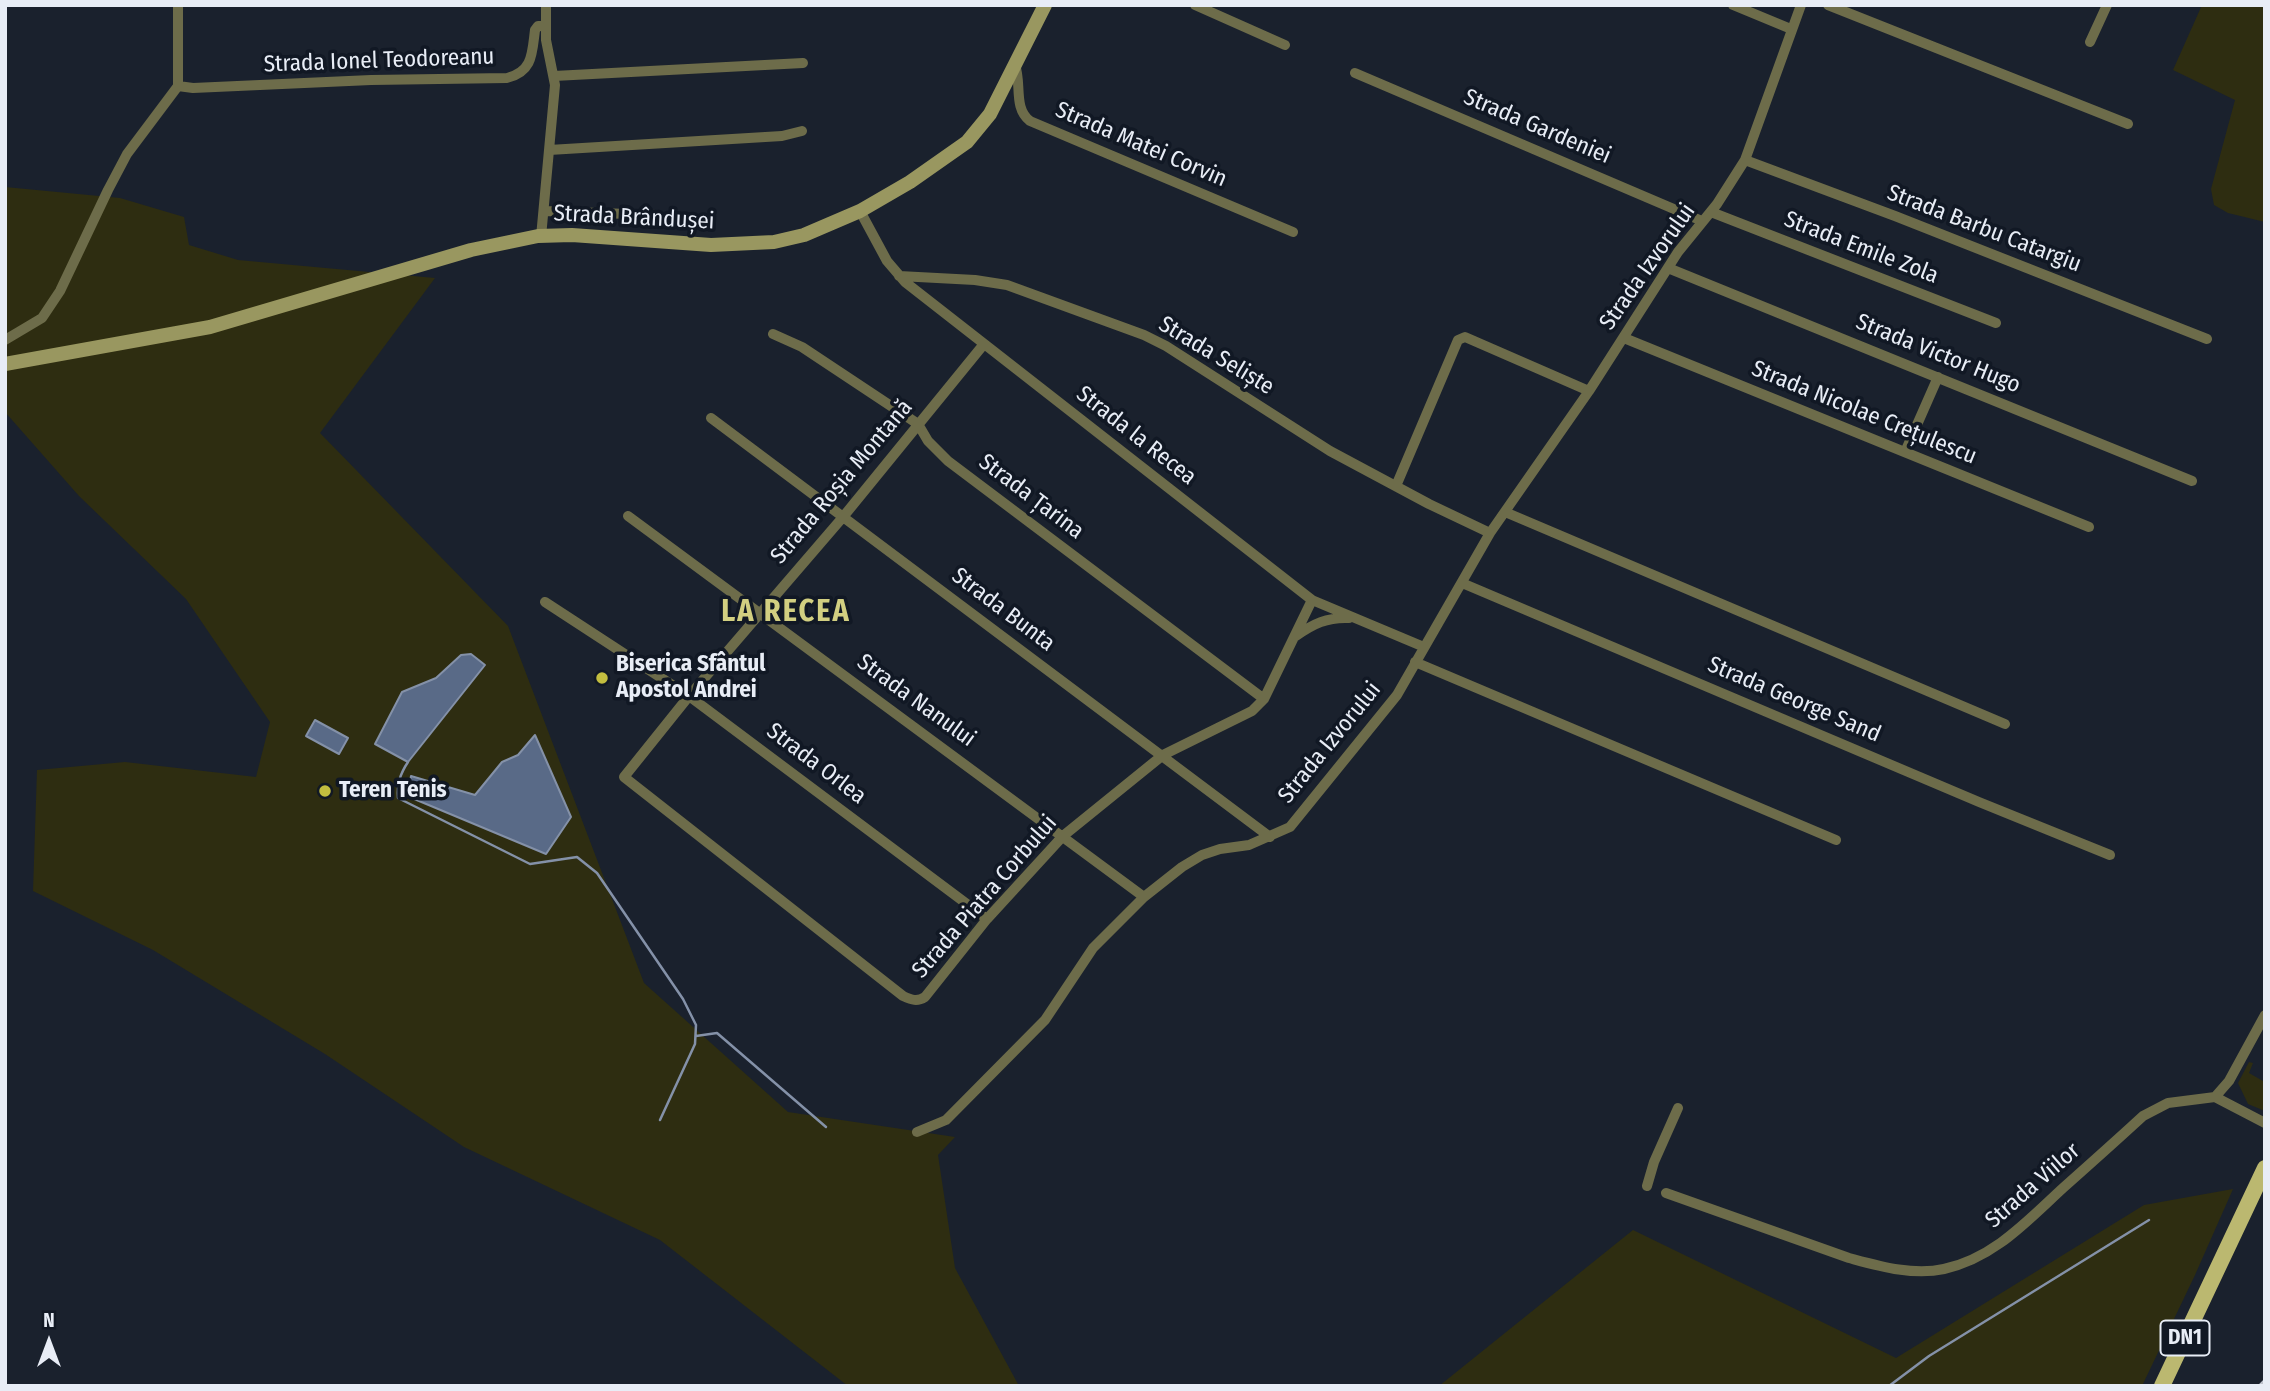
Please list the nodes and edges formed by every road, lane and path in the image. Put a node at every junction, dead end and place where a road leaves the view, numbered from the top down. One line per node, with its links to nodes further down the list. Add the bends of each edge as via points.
1 (178, 5): 17 (street)
2 (546, 5): 9 (street)
3 (1045, 5): 14 (main road, Strada Brândușei)
4 (1195, 5): 12 (street)
5 (1733, 5): 10 (street)
6 (1801, 5): 10 (street, Strada Izvorului)
7 (1828, 5): 18 (street)
8 (2107, 5): 11 (street)
9 (545, 26): 16 (street); 17 (street, Strada Ionel Teodoreanu, via 535,30 526,67 506,78)
10 (1791, 29): 21 (street, Strada Izvorului)
11 (2090, 42)
12 (1285, 45)
13 (803, 62): 16 (street)
14 (1015, 65): 22 (main road, Strada Brândușei, via 990,114 967,142); 27 (street, Strada Matei Corvin, via 1020,107 1030,121)
15 (1355, 73): 26 (street, Strada Gardeniei)
16 (554, 76): 20 (street)
17 (178, 86): 35 (street, via 127,154 61,291 42,318)
18 (2128, 124)
19 (802, 131): 20 (street)
20 (549, 150): 24 (street)
21 (1745, 160): 23 (street, Strada Izvorului); 34 (street, Strada Barbu Catargiu)
22 (860, 211): 28 (main road, Strada Brândușei, via 804,235 774,242 711,245); 30 (street, Strada la Recea)
23 (1711, 212): 26 (street, Strada Izvorului); 31 (street, Strada Emile Zola)
24 (544, 214): 25 (street); 28 (street)
25 (656, 215)
26 (1702, 221): 29 (street, Strada Izvorului)
27 (1293, 232)
28 (544, 236): 37 (main road, Strada Brândușei, via 471,250 210,327)
29 (1668, 268): 33 (street, Strada Izvorului); 38 (street, Strada Victor Hugo)
30 (899, 276): 36 (street, Strada la Recea); 44 (street, Strada Seliște, via 1007,285 1144,335 1330,452)
31 (1996, 323)
32 (773, 334): 41 (street, Strada Țarina, via 802,347)
33 (1624, 338): 39 (street, Strada Izvorului); 42 (street, Strada Nicolae Crețulescu)
34 (2207, 339)
35 (5, 340)
36 (984, 344): 41 (street, Strada Roșia Montană); 51 (street, Strada la Recea)
37 (5, 363)
38 (1938, 377): 42 (street); 43 (street, Strada Victor Hugo)
39 (1588, 391): 44 (street, via 1465,337 1458,340); 45 (street, Strada Izvorului)
40 (711, 418): 47 (street, Strada Bunta)
41 (918, 424): 47 (street, Strada Roșia Montană); 59 (street, Strada Țarina, via 948,461)
42 (1905, 452): 48 (street, Strada Nicolae Crețulescu)
43 (2192, 481)
44 (1396, 486): 49 (street, Strada Seliște)
45 (1505, 512): 49 (street, Strada Izvorului); 60 (street)
46 (628, 516): 53 (street, Strada Nanului)
47 (843, 517): 53 (street, Strada Roșia Montană); 61 (street, Strada Bunta)
48 (2089, 527)
49 (1490, 533): 50 (street, Strada Izvorului)
50 (1462, 583): 56 (street, Strada Izvorului); 66 (street, Strada George Sand)
51 (1312, 600): 54 (street, Strada la Recea); 55 (street, Strada Piatra Corbului)
52 (545, 602): 58 (street, Strada Orlea)
53 (761, 613): 58 (street, Strada Roșia Montană); 63 (street, Strada Nanului)
54 (1357, 619): 55 (street, via 1323,621); 56 (street, Strada la Recea)
55 (1294, 638): 59 (street, Strada Piatra Corbului)
56 (1424, 647): 57 (street, Strada Izvorului)
57 (1415, 662): 64 (street, Strada Izvorului, via 1397,695 1290,827); 65 (street)
58 (689, 696): 62 (street, Strada Roșia Montană); 68 (street, Strada Orlea)
59 (1264, 699): 61 (street, Strada Piatra Corbului, via 1252,711)
60 (2005, 724)
61 (1163, 755): 63 (street, Strada Piatra Corbului); 64 (street, Strada Bunta)
62 (624, 777): 68 (street, Strada Piatra Corbului, via 913,1000 925,997)
63 (1063, 836): 67 (street, Strada Nanului); 68 (street, Strada Piatra Corbului)
64 (1270, 837): 67 (street, Strada Izvorului, via 1202,855)
65 (1836, 840)
66 (2110, 855)
67 (1144, 897): 73 (street, Strada Izvorului, via 1093,948 1045,1020 946,1119)
68 (988, 919)
69 (2265, 1015): 70 (street, via 2229,1081)
70 (2215, 1097): 72 (street); 76 (street, Strada Viilor, via 2168,1103 2143,1116 2007,1240 1942,1269 1915,1271 1849,1258)
71 (1678, 1108): 75 (street)
72 (2265, 1123)
73 (917, 1132)
74 (2265, 1168): 77 (main road, DN1)
75 (1647, 1186)
76 (1667, 1193)
77 (2162, 1386)

